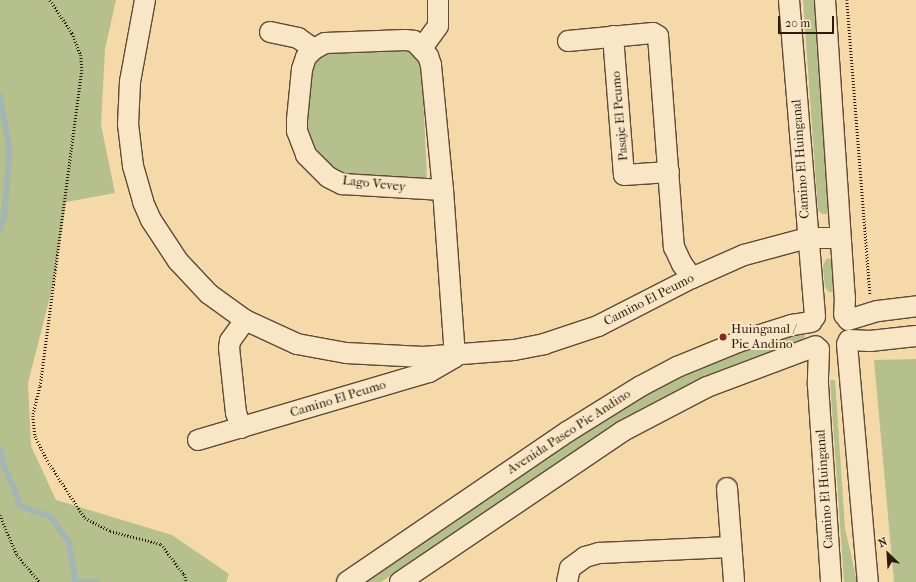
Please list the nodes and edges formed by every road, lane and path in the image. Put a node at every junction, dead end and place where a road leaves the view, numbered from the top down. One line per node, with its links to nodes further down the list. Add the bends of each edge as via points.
1 (50, 0): 32 (path, via 72,33 81,55 82,70 40,387 33,416 35,436 49,463 85,518 110,532 161,544 184,574)
2 (145, 0): 20 (street, Camino El Peumo, via 128,103 129,145 137,184 151,220 178,261 209,294)
3 (438, 0): 10 (street, via 438,26)
4 (789, 0): 14 (street, Camino El Huinganal)
5 (825, 0): 15 (street)
6 (847, 0): 17 (path)
7 (270, 32): 11 (street, via 298,38)
8 (613, 36): 9 (street); 12 (street, via 653,33 658,36); 12 (street, Pasaje El Peumo, via 624,175)
9 (568, 40)
10 (422, 48): 11 (street, via 414,41 405,40 325,43); 13 (street, via 431,65)
11 (314, 49): 13 (street, Lago Vevey, via 306,57 302,69 297,120 297,131 306,155 328,177 342,184)
12 (669, 172): 16 (street, via 674,247)
13 (442, 190): 25 (street)
14 (807, 238): 15 (street, Camino El Peumo); 16 (street, Camino El Peumo, via 744,255); 21 (street, Camino El Huinganal)
15 (840, 238): 19 (street)
16 (692, 278): 25 (street, Camino El Peumo, via 622,315 572,335 514,350)
17 (870, 297)
18 (916, 306): 19 (street)
19 (846, 318): 21 (street, via 829,311); 23 (street, via 851,330)
20 (245, 320): 25 (street, Camino El Peumo, via 279,337 322,350 391,356); 26 (street, via 230,341 229,348 236,413)
21 (813, 320): 24 (street, via 809,332); 33 (street, Avenida Paseo Pie Andino, via 738,342 677,367 641,386 585,420)
22 (916, 336): 23 (street)
23 (848, 342): 24 (street, via 837,351); 38 (street)
24 (818, 348): 34 (street, via 707,387 623,430); 37 (street, Camino El Huinganal, via 818,385)
25 (455, 357): 26 (street, Camino El Peumo, via 429,372)
26 (241, 428): 27 (street, Camino El Peumo)
27 (198, 440)
28 (727, 488): 30 (street)
29 (0, 515): 31 (path, via 17,555)
30 (732, 546): 35 (street, via 599,553 585,557 570,568); 36 (street)
31 (40, 582)
32 (187, 582)
33 (347, 582)
34 (400, 582)
35 (567, 582)
36 (734, 582)
37 (831, 582)
38 (868, 582)

